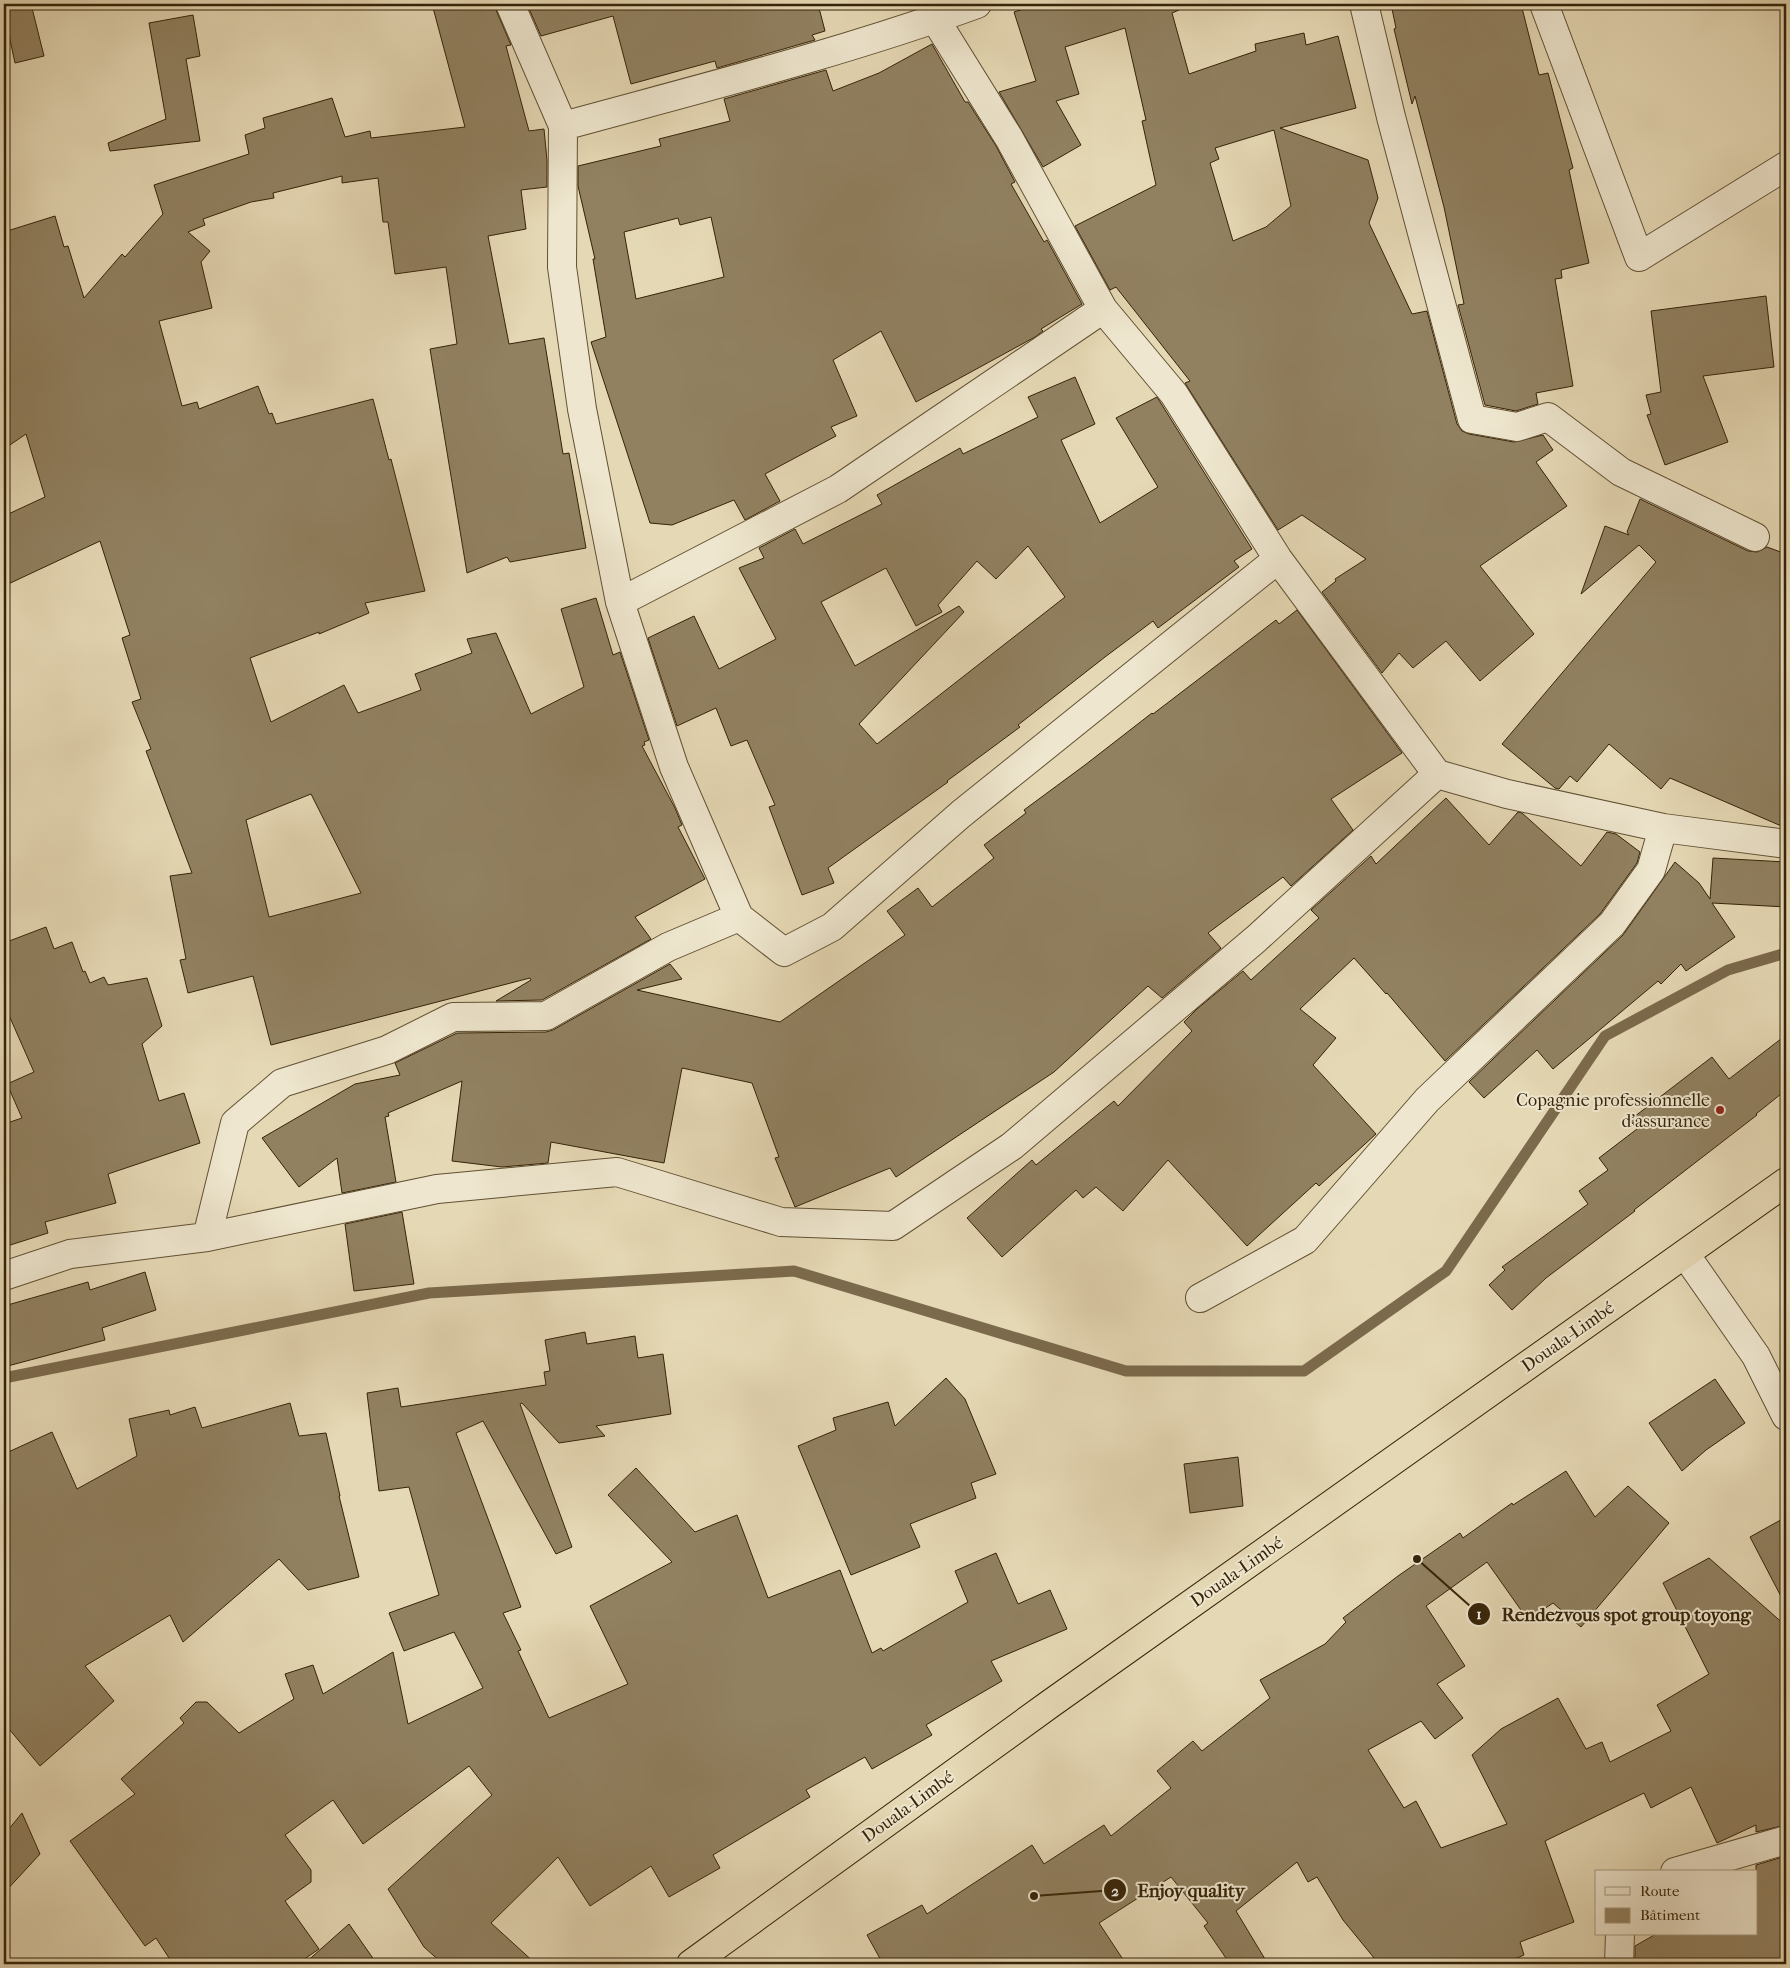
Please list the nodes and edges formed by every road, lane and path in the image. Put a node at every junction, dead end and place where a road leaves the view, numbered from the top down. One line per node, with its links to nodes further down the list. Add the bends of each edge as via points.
1 (510, 4): 6 (street)
2 (977, 4): 5 (street)
3 (1364, 4): 9 (street, via 1472,419 1517,427 1548,417 1621,472)
4 (1544, 4): 7 (street, via 1639,257)
5 (933, 11): 6 (street, via 779,67); 8 (street, via 1009,138)
6 (563, 126): 11 (street, via 562,267 582,409)
7 (1786, 166)
8 (1103, 309): 10 (street, via 1174,394); 11 (street, via 838,489)
9 (1754, 537)
10 (1278, 559): 12 (street); 15 (street, via 961,814 832,927 784,952)
11 (620, 602): 15 (street, via 674,767)
12 (1437, 774): 13 (street, via 1507,794); 17 (street, via 1256,939 1012,1146 893,1226 781,1222 616,1172 437,1189)
13 (1663, 828): 14 (street); 20 (street, via 1652,870 1612,924 1427,1100 1304,1240)
14 (1786, 844)
15 (739, 917): 17 (street, via 668,947 546,1016 452,1017 387,1050 282,1083 235,1123)
16 (1786, 1182): 18 (highway, Douala-Limbé)
17 (207, 1237): 19 (street, via 70,1254)
18 (1685, 1254): 21 (street, via 1756,1356); 25 (highway, Douala-Limbé, via 1050,1704)
19 (4, 1276)
20 (1200, 1298)
21 (1786, 1416)
22 (1786, 1840): 23 (street)
23 (1682, 1870)
24 (1620, 1936): 26 (street)
25 (691, 1964)
26 (1619, 1964)

